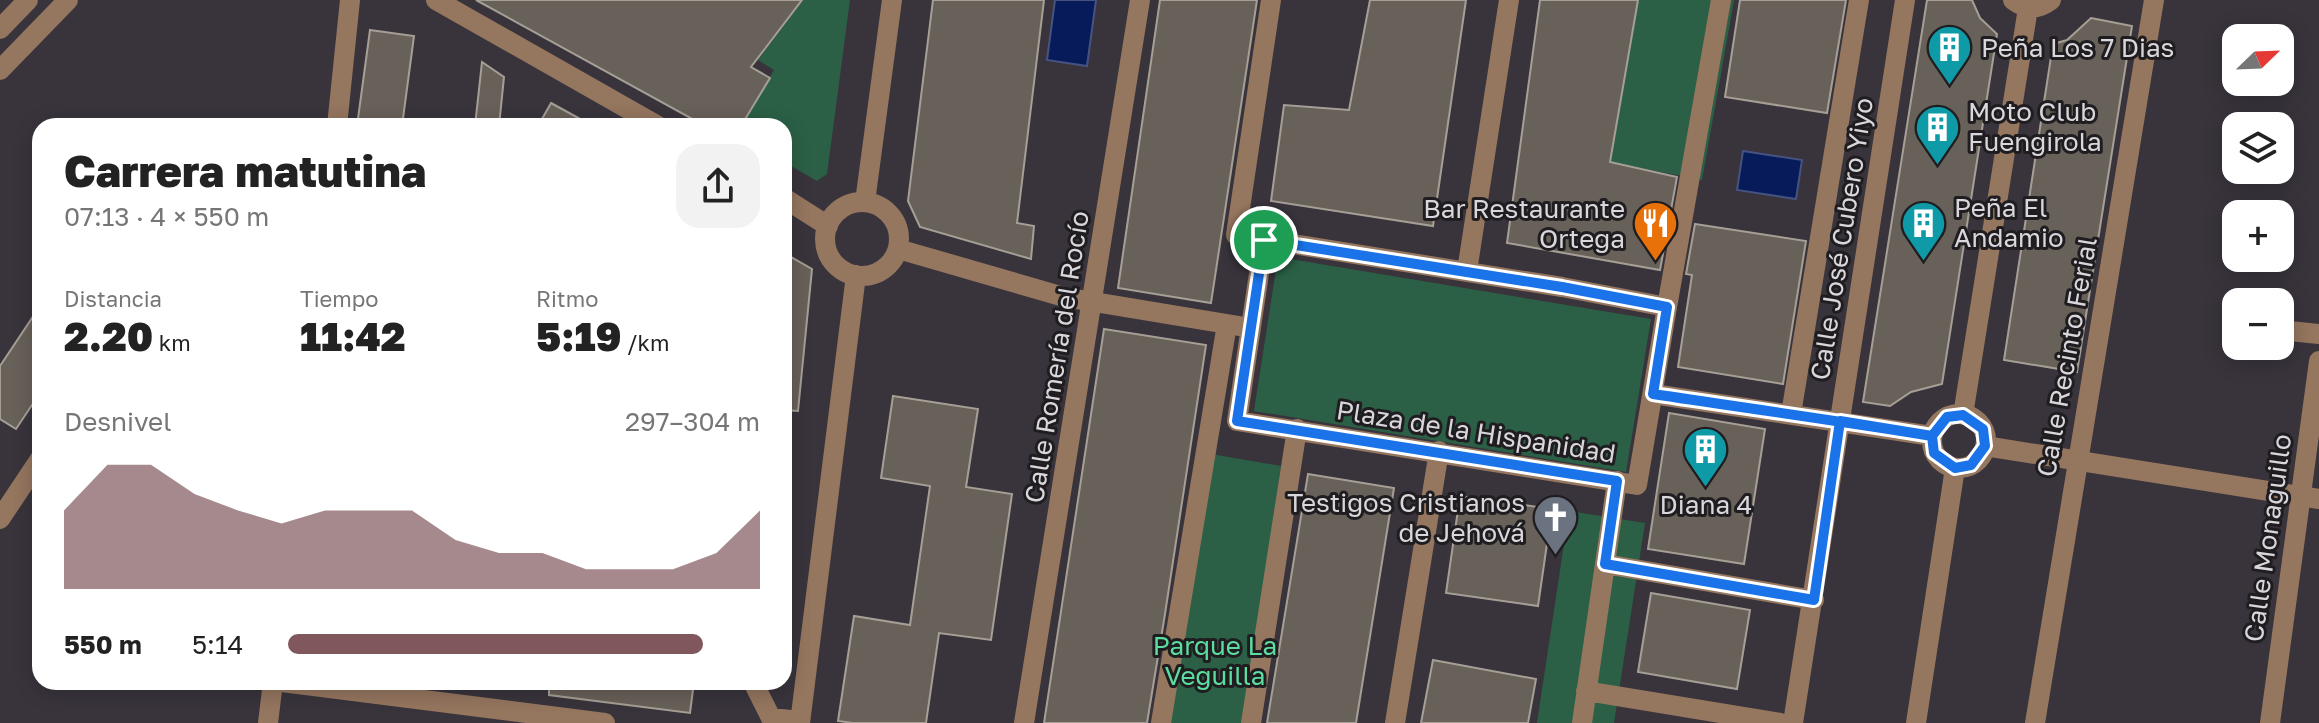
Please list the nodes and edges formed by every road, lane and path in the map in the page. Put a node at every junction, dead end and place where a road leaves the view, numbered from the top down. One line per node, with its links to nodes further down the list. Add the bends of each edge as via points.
1 (28, 0): 15 (street)
2 (68, 0): 16 (street)
3 (436, 0): 18 (street)
4 (892, 0): 19 (street)
5 (1140, 0): 26 (street, Calle Romería del Rocío)
6 (1271, 0): 22 (street, via 1236,235)
7 (1509, 0): 24 (street)
8 (1721, 0): 27 (street, Plaza de la Hispanidad)
9 (1859, 0): 34 (street)
10 (1905, 0): 36 (street, Calle José Cubero Yiyo)
11 (2051, 0): 14 (street, via 2044,5)
12 (2147, 1): 41 (street, Calle Recinto Ferial)
13 (352, 4): 17 (street)
14 (2020, 4): 35 (street)
15 (1, 26)
16 (0, 70)
17 (338, 118)
18 (644, 118)
19 (865, 202): 21 (street, via 843,208); 23 (street, via 893,219)
20 (792, 203): 21 (street)
21 (828, 226): 25 (street, via 830,257)
22 (1264, 240): 24 (street); 29 (street, Plaza de la Hispanidad)
23 (898, 249): 25 (street, via 886,268); 26 (street)
24 (1467, 271): 27 (street)
25 (856, 275): 53 (street)
26 (1092, 302): 28 (street); 56 (street, Calle Romería del Rocío)
27 (1667, 307): 33 (street, Plaza de la Hispanidad)
28 (1227, 324): 29 (street); 57 (street)
29 (1251, 328): 37 (street, Plaza de la Hispanidad, via 1237,421)
30 (2294, 331): 31 (street)
31 (2319, 334)
32 (2319, 361): 45 (street, Calle Monaguillo)
33 (1653, 394): 34 (street); 44 (street, Plaza de la Hispanidad, via 1637,485)
34 (1791, 414): 36 (street)
35 (1963, 415): 38 (street, via 1947,417); 39 (street, via 1983,429)
36 (1840, 421): 38 (street); 48 (street, Calle José Cubero Yiyo)
37 (1297, 429): 40 (street, Plaza de la Hispanidad); 58 (street)
38 (1932, 436): 42 (street, via 1934,453)
39 (1985, 446): 41 (street); 42 (street, via 1971,465)
40 (1439, 451): 44 (street, Plaza de la Hispanidad); 59 (street)
41 (2076, 460): 45 (street); 64 (street, Calle Recinto Ferial)
42 (1955, 468): 63 (street)
43 (32, 471): 46 (street)
44 (1617, 481): 47 (street)
45 (2310, 498): 65 (street, Calle Monaguillo)
46 (0, 519)
47 (1605, 564): 48 (street); 52 (street)
48 (1814, 600): 62 (street, Calle José Cubero Yiyo)
49 (272, 690): 54 (street)
50 (345, 690): 55 (street)
51 (757, 690): 53 (street, via 771,718)
52 (1586, 691): 60 (street); 61 (street)
53 (800, 722)
54 (268, 723)
55 (605, 723)
56 (1024, 723)
57 (1161, 723)
58 (1251, 723)
59 (1395, 723)
60 (1582, 723)
61 (1781, 723)
62 (1793, 723)
63 (1916, 723)
64 (2035, 723)
65 (2270, 723)

